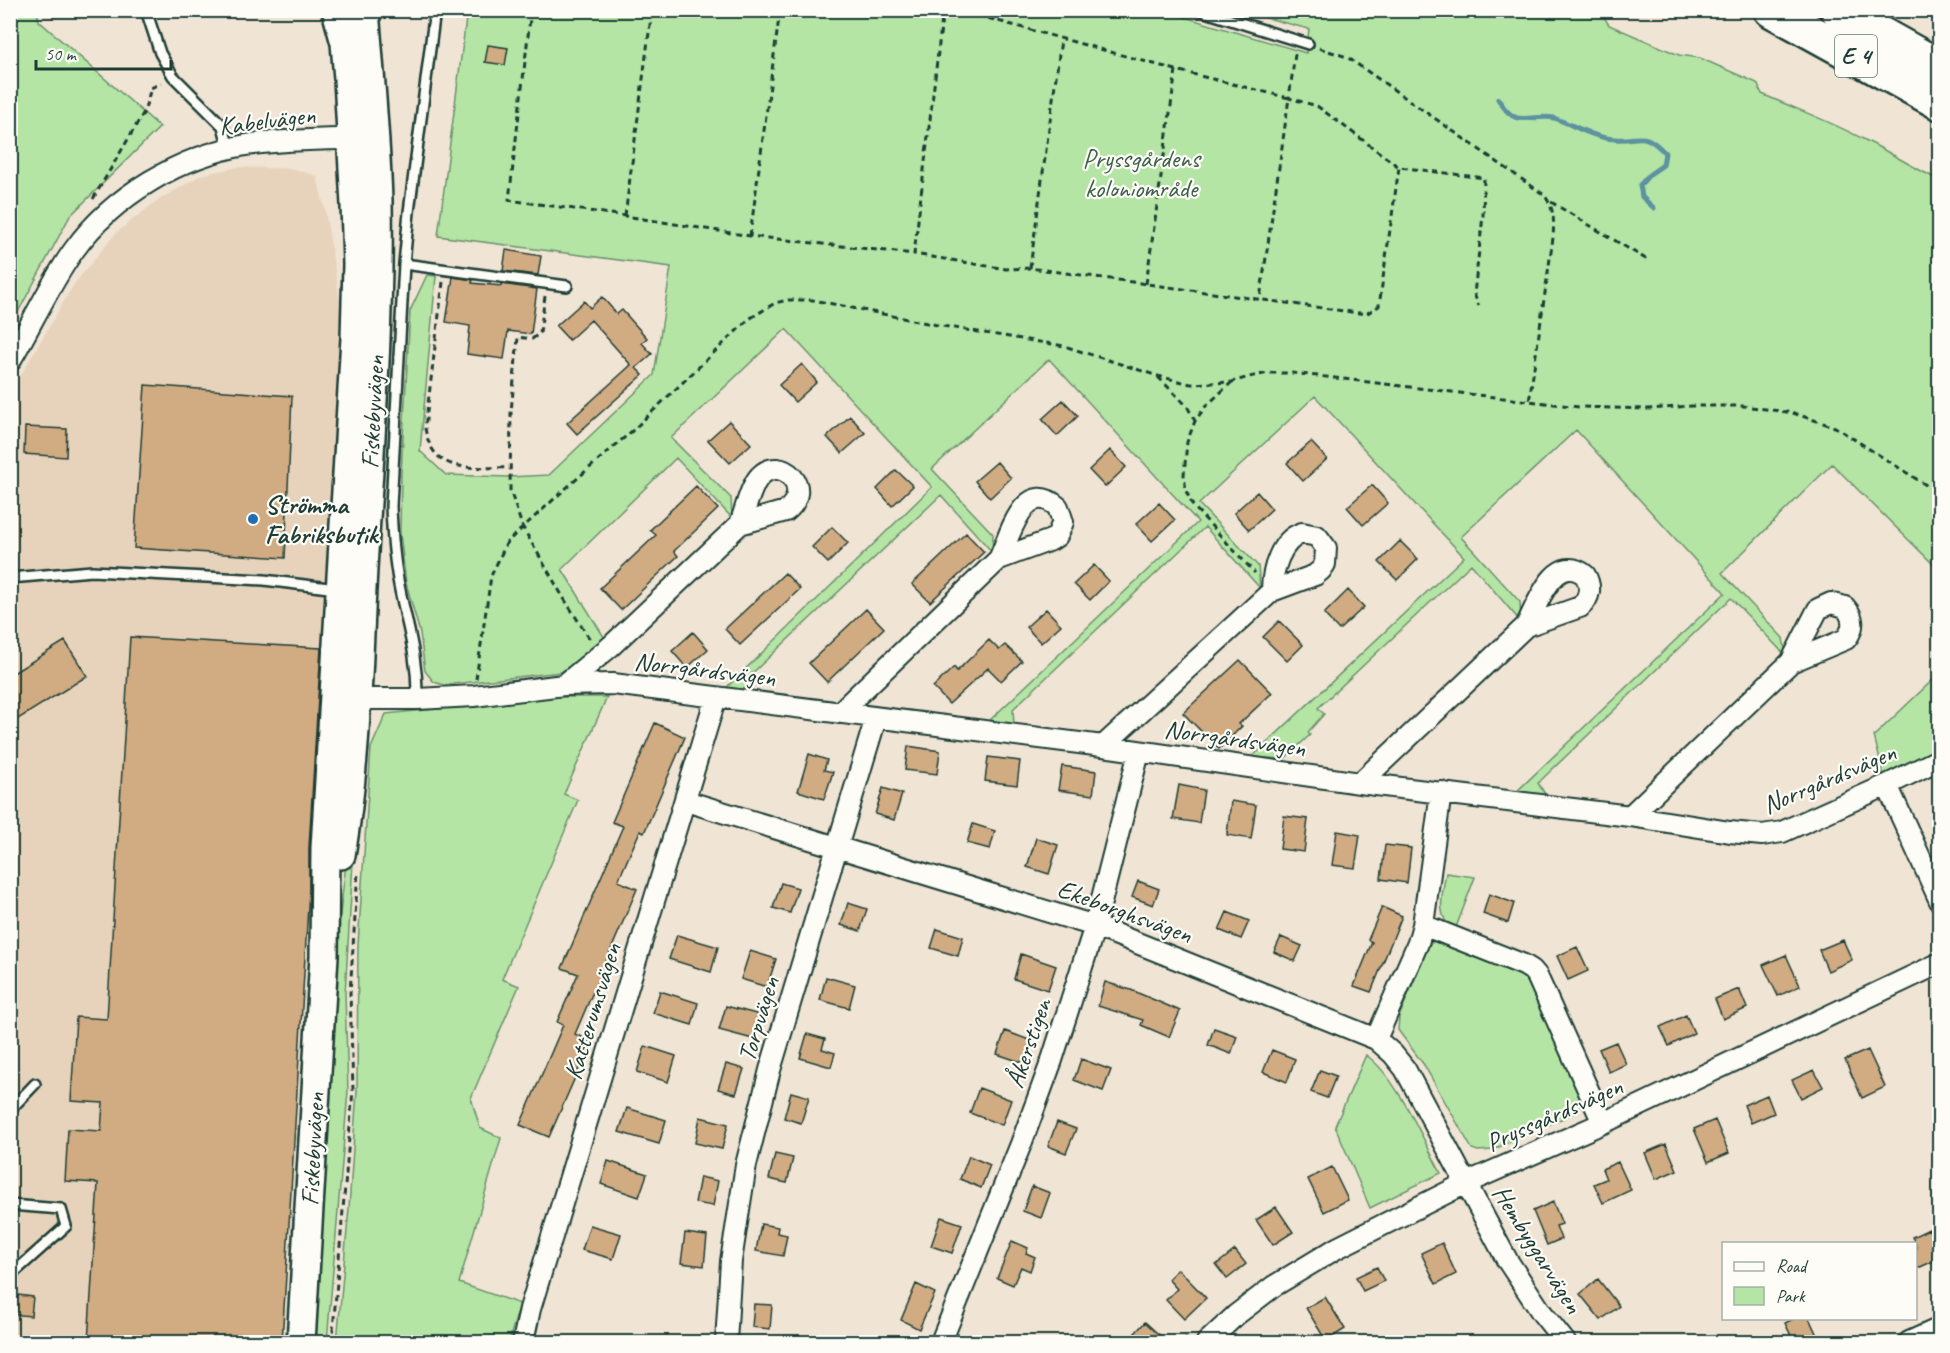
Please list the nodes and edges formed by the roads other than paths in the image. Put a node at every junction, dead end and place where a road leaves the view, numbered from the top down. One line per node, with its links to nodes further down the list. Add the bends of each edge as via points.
1 (146, 10): 14 (lane, via 160,53 173,76 222,126)
2 (336, 10): 13 (street, Fiskebyvägen)
3 (365, 10): 13 (street, Fiskebyvägen)
4 (435, 10): 15 (lane)
5 (1199, 10): 10 (lane)
6 (1771, 10): 12 (highway, E 4)
7 (1838, 10): 9 (highway, E 4)
8 (1853, 10): 9 (highway)
9 (1886, 37): 11 (highway, E 4)
10 (1308, 44)
11 (1940, 67)
12 (1940, 103)
13 (363, 138): 14 (street, Kabelvägen, via 274,142); 21 (street, Fiskebyvägen, via 355,205 354,350); 27 (street, Fiskebyvägen, via 378,203 376,326)
14 (229, 149): 17 (street, Kabelvägen, via 192,160 141,187 105,215 73,251)
15 (404, 264): 16 (lane); 28 (lane, via 391,506 399,585 418,674)
16 (567, 286)
17 (10, 361)
18 (740, 524): 25 (street, Norrgårdsvägen)
19 (999, 559): 29 (street)
20 (10, 578): 21 (lane, via 92,571 264,580)
21 (341, 589): 27 (street, Fiskebyvägen)
22 (1272, 591): 31 (street, Norrgårdsvägen)
23 (1526, 626): 34 (street)
24 (1791, 662): 38 (street)
25 (564, 685): 26 (street, Norrgårdsvägen, via 613,684); 28 (street, Norrgårdsvägen)
26 (716, 696): 29 (street, Norrgårdsvägen); 37 (street, Katterumsvägen)
27 (345, 699): 28 (street, Norrgårdsvägen); 52 (street, Fiskebyvägen, via 348,805 324,956)
28 (417, 699)
29 (839, 713): 30 (street, Norrgårdsvägen)
30 (876, 718): 31 (street, Norrgårdsvägen); 39 (street, Torpvägen)
31 (1103, 746): 32 (street, Norrgårdsvägen)
32 (1138, 752): 34 (street, Norrgårdsvägen); 42 (street, Åkerstigen)
33 (1940, 759): 35 (street, Norrgårdsvägen)
34 (1360, 783): 36 (street, Norrgårdsvägen)
35 (1887, 785): 38 (street, Norrgårdsvägen, via 1782,832 1762,835); 40 (street)
36 (1441, 792): 38 (street, Norrgårdsvägen); 41 (street)
37 (686, 801): 39 (street, Ekeborghsvägen); 53 (street, Katterumsvägen)
38 (1630, 816)
39 (838, 847): 42 (street, Ekeborghsvägen); 54 (street, Torpvägen, via 770,1070 746,1165 731,1261)
40 (1940, 901)
41 (1423, 925): 44 (street); 47 (street, via 1532,970)
42 (1095, 926): 44 (street, Ekeborghsvägen); 55 (street, Åkerstigen, via 1025,1134)
43 (1940, 963): 47 (street, Pryssgårdsvägen)
44 (1376, 1040): 48 (street, Ekeborghsvägen, via 1405,1069)
45 (35, 1084): 46 (lane)
46 (10, 1110)
47 (1603, 1123): 48 (street, Pryssgårdsvägen)
48 (1466, 1183): 56 (street, Pryssgårdsvägen, via 1337,1248 1274,1286); 57 (street, Hembyggarvägen, via 1507,1260)
49 (10, 1205): 50 (lane, via 61,1209 66,1226)
50 (10, 1276)
51 (1940, 1328): 58 (street)
52 (301, 1342)
53 (523, 1342)
54 (726, 1342)
55 (941, 1342)
56 (1207, 1342)
57 (1564, 1342)
58 (1909, 1342)

